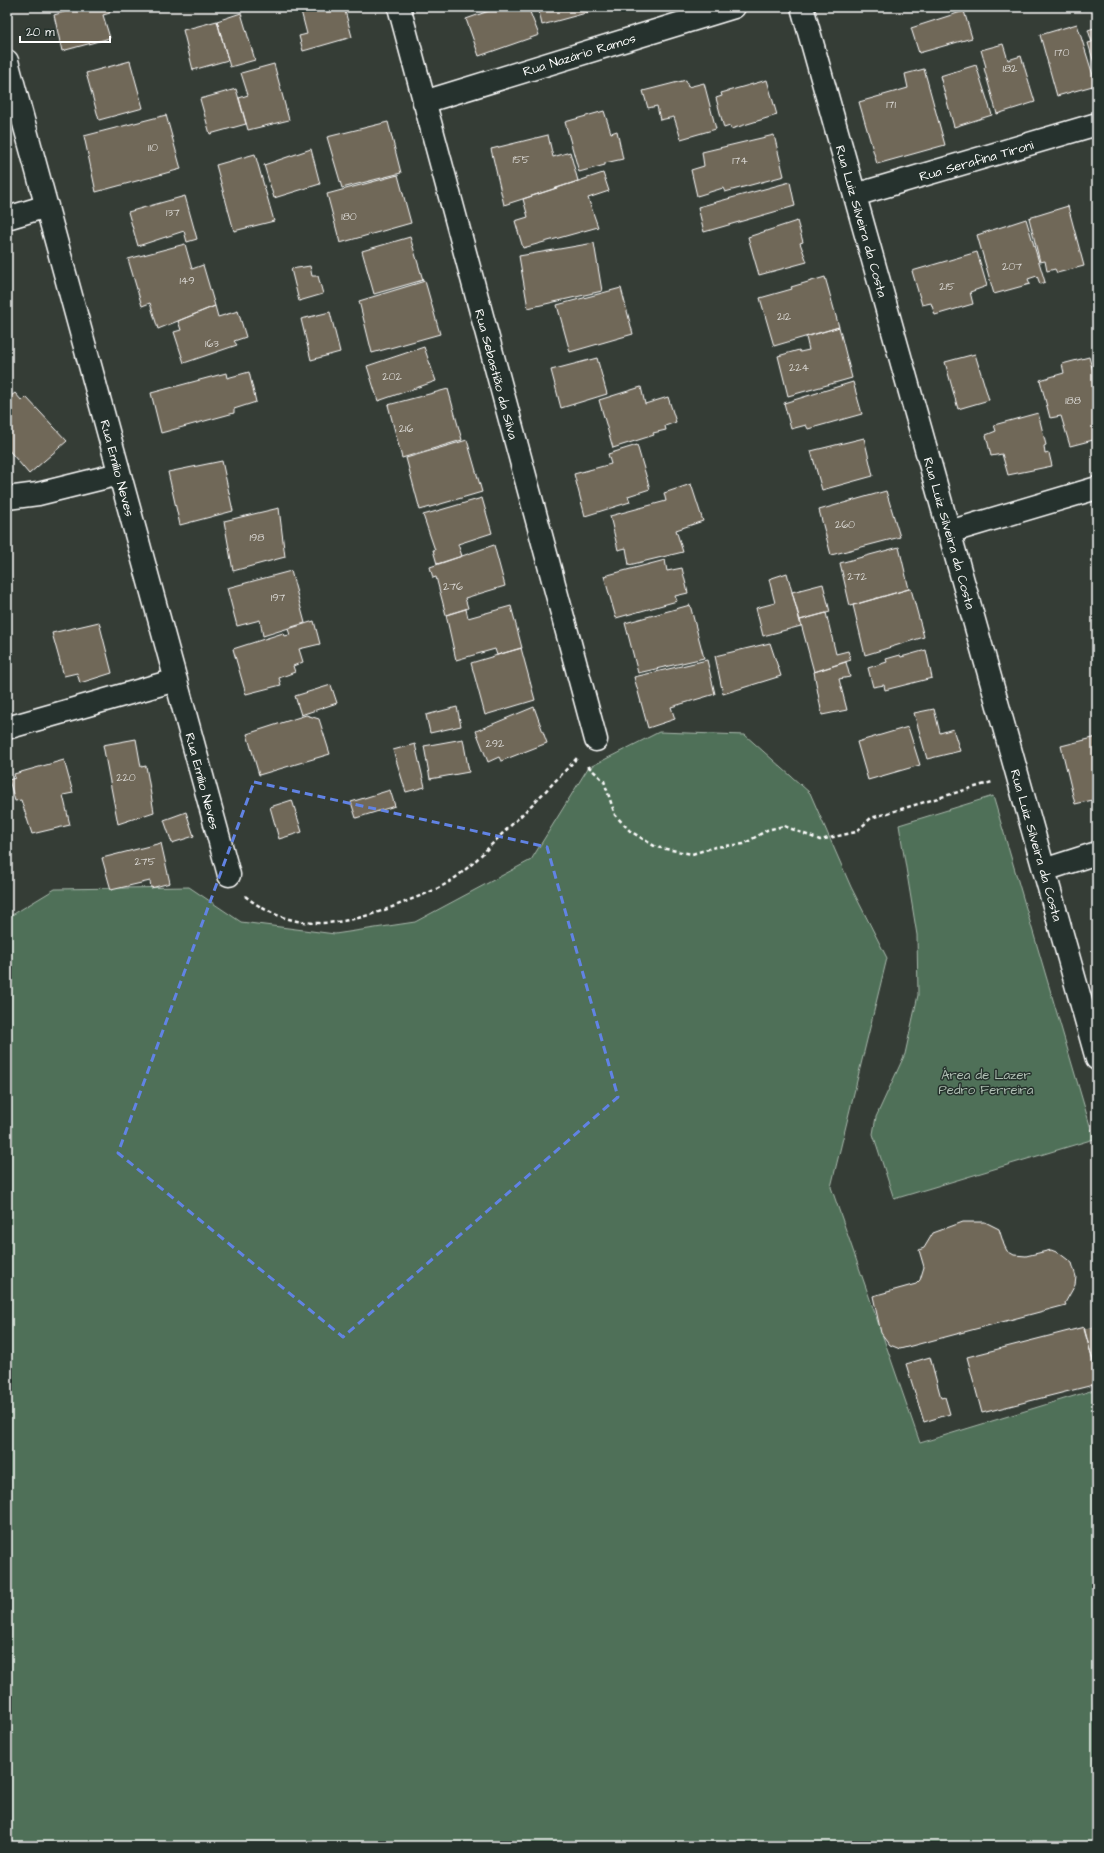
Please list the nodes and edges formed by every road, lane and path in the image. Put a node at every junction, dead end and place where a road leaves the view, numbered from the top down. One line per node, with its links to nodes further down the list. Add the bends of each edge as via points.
1 (399, 7): 5 (street, Rua Sebastião da Silva)
2 (734, 7): 5 (street, Rua Nazário Ramos)
3 (802, 7): 7 (street, Rua Luiz Silveira da Costa)
4 (7, 61): 8 (street, Rua Emílio Neves)
5 (424, 102): 16 (street, Rua Sebastião da Silva)
6 (1097, 124): 7 (street, Rua Serafina Tironi)
7 (855, 195): 13 (street, Rua Luiz Silveira da Costa)
8 (46, 206): 9 (street); 10 (street, Rua Emílio Neves)
9 (7, 218)
10 (119, 474): 12 (street, via 38,494); 14 (street, Rua Emílio Neves)
11 (1097, 488): 13 (street)
12 (7, 498)
13 (949, 532): 18 (street, Rua Luiz Silveira da Costa)
14 (176, 680): 15 (street); 21 (street, Rua Emílio Neves)
15 (7, 728)
16 (596, 740): 17 (path)
17 (578, 757): 18 (path, via 604,781 615,815 630,831 656,847 692,854 715,847 744,844 767,830 784,826 820,840 856,832 871,818); 21 (path, via 455,878 381,911 346,921 321,924 291,920 259,907 241,892)
18 (1017, 774): 20 (street, Rua Luiz Silveira da Costa)
19 (1097, 854): 20 (street)
20 (1044, 870): 22 (street, Rua Luiz Silveira da Costa)
21 (229, 875)
22 (1097, 1059)

